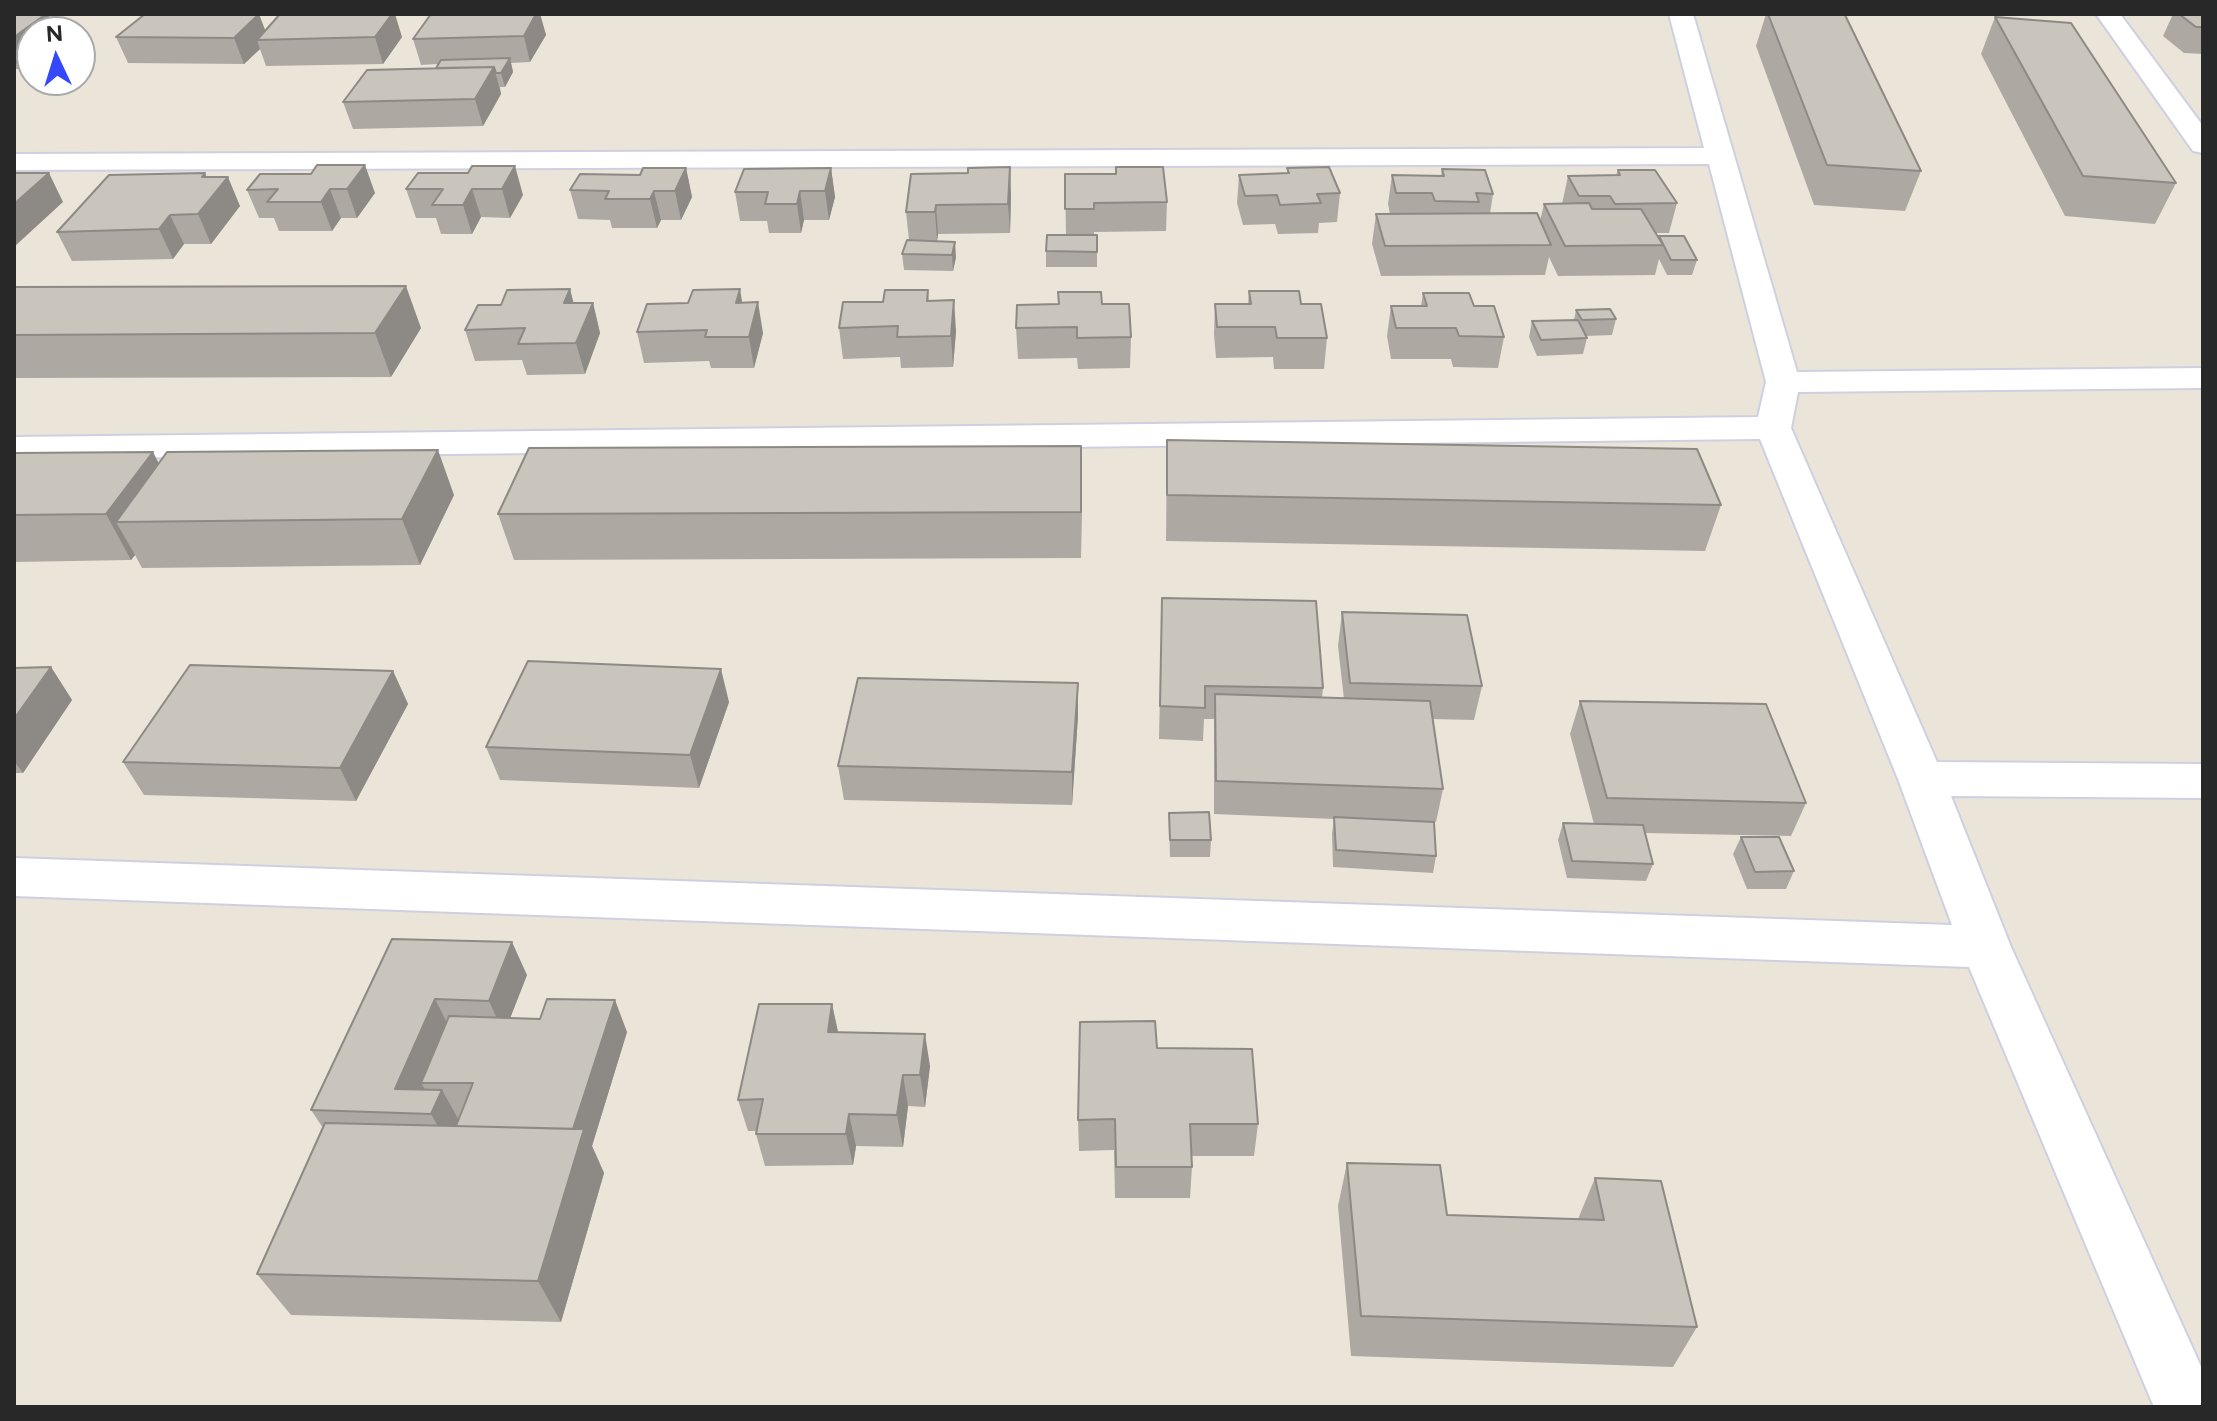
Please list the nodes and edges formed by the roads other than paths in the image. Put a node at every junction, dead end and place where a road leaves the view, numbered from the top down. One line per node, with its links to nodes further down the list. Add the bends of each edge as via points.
1 (1681, 14): 5 (street)
2 (2108, 14): 3 (street)
3 (2194, 117): 4 (street)
4 (2203, 145)
5 (1719, 156): 6 (street); 8 (street)
6 (14, 162)
7 (2203, 378): 8 (street)
8 (1783, 382): 9 (street)
9 (1773, 428): 10 (street); 11 (street)
10 (14, 448)
11 (1921, 779): 12 (street); 14 (street)
12 (2203, 781)
13 (14, 877): 14 (street)
14 (1986, 947): 15 (street)
15 (2186, 1407)

